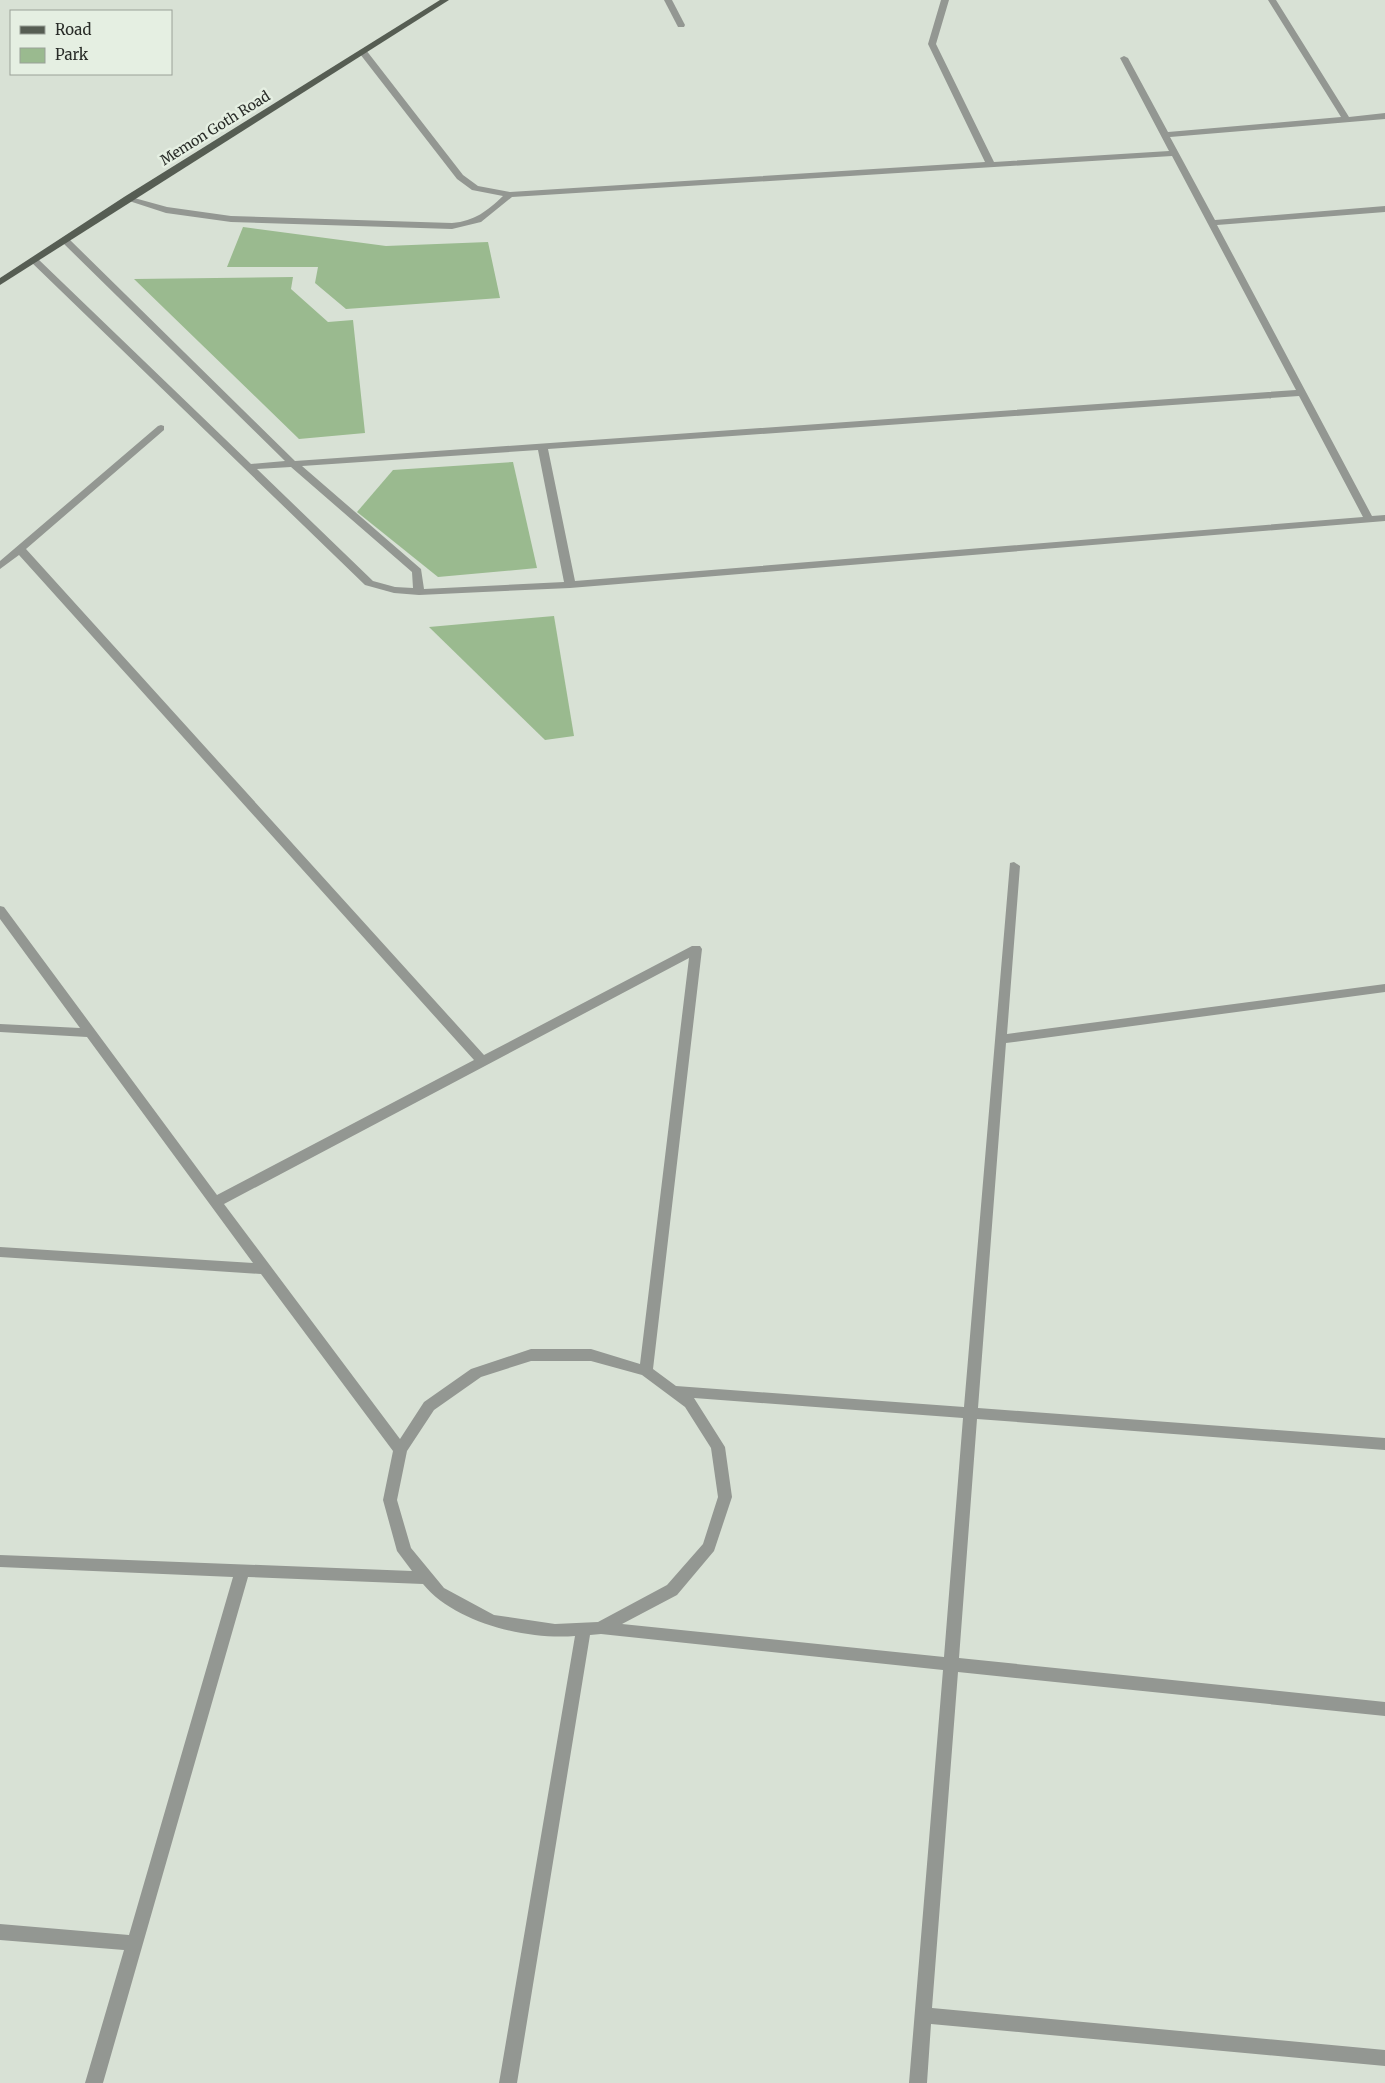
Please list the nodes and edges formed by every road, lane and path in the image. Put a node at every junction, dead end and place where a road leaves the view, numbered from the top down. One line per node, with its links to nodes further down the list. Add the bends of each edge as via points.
1 (446, 0): 6 (main road, Memon Goth Road)
2 (668, 0): 5 (street)
3 (945, 0): 12 (street, via 932,44)
4 (1272, 0): 9 (street)
5 (681, 25)
6 (363, 52): 13 (street, via 460,177 475,188); 14 (main road, Memon Goth Road)
7 (1124, 58): 10 (street)
8 (1385, 116): 9 (street)
9 (1346, 120): 10 (street)
10 (1164, 135): 11 (street)
11 (1174, 153): 12 (street); 16 (street)
12 (991, 165): 13 (street)
13 (510, 195): 14 (street, via 481,221 452,226 231,219 166,210)
14 (127, 199): 17 (main road, Memon Goth Road)
15 (1385, 209): 16 (street)
16 (1211, 223): 20 (street)
17 (65, 240): 18 (main road, Memon Goth Road); 23 (street)
18 (34, 260): 19 (main road, Memon Goth Road); 24 (street)
19 (0, 282)
20 (1301, 393): 22 (street); 26 (street)
21 (161, 428): 27 (street)
22 (542, 446): 23 (street); 29 (street)
23 (292, 463): 24 (street); 30 (street, via 416,571)
24 (248, 467): 30 (street, via 369,583)
25 (1385, 518): 26 (street)
26 (1369, 519): 29 (street)
27 (20, 549): 28 (street); 37 (street)
28 (0, 566)
29 (570, 585): 30 (street)
30 (419, 592)
31 (1014, 866): 36 (street)
32 (0, 910): 35 (street)
33 (1385, 988): 36 (street)
34 (0, 1028): 35 (street)
35 (91, 1033): 38 (street)
36 (1000, 1039): 43 (street)
37 (483, 1062): 38 (street); 41 (street, via 696,949)
38 (216, 1202): 40 (street)
39 (0, 1252): 40 (street)
40 (263, 1269): 45 (street)
41 (646, 1372): 42 (street); 45 (street, via 591,1355 531,1355 476,1373 429,1406)
42 (673, 1391): 43 (street); 49 (street, via 690,1403 718,1447 725,1497 709,1547 672,1590)
43 (970, 1413): 44 (street); 50 (street)
44 (1385, 1444)
45 (400, 1450): 48 (street, via 390,1500 404,1551)
46 (0, 1561): 47 (street)
47 (242, 1571): 48 (street); 53 (street)
48 (427, 1578): 49 (street, via 439,1593 492,1622 555,1631)
49 (592, 1628): 50 (street); 57 (street)
50 (951, 1664): 51 (street); 54 (street)
51 (1385, 1709)
52 (0, 1932): 53 (street)
53 (134, 1943): 56 (street)
54 (924, 2015): 55 (street); 58 (street)
55 (1385, 2058)
56 (94, 2083)
57 (508, 2083)
58 (918, 2083)

